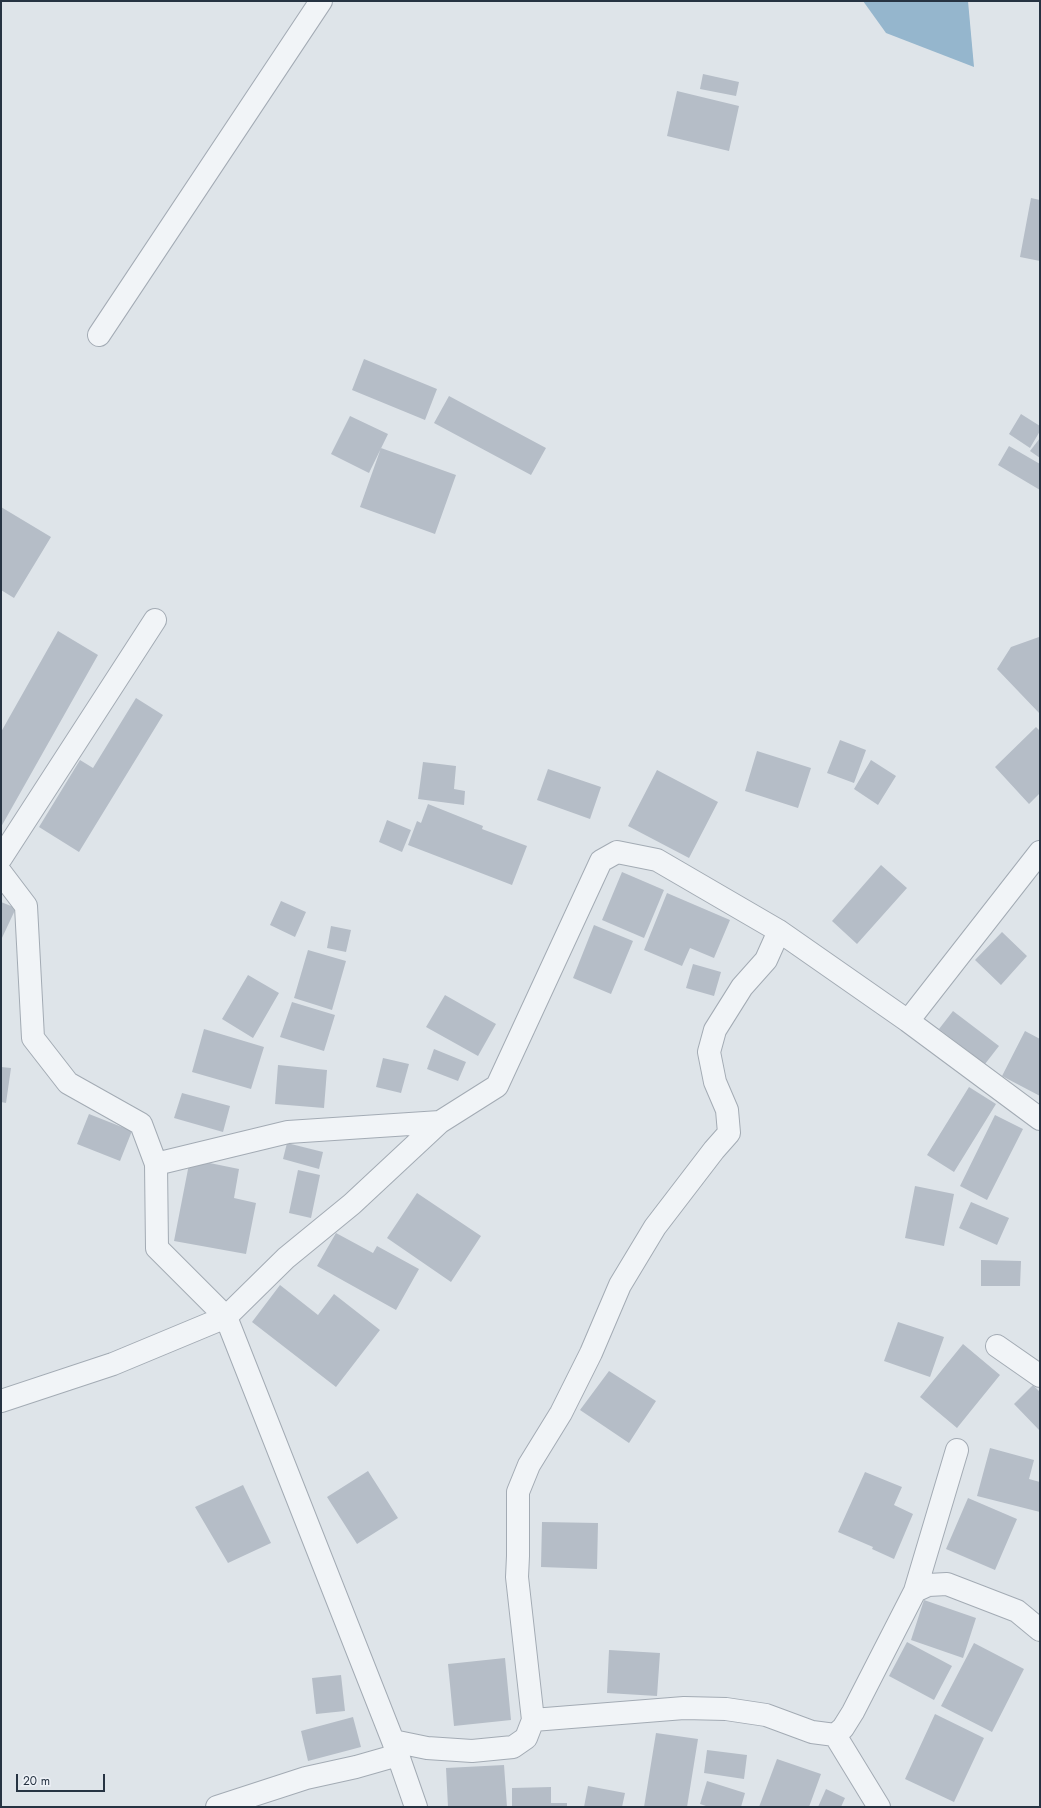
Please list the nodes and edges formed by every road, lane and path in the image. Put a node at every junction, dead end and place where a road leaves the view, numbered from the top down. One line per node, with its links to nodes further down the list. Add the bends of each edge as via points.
1 (320, 1): 2 (street)
2 (99, 335)
3 (155, 620): 5 (street)
4 (1040, 852): 8 (street)
5 (1, 858)
6 (1, 873): 11 (street, via 26,906 33,1038 68,1083 141,1124)
7 (779, 931): 8 (street); 10 (street, via 657,860 617,852 601,861 497,1086); 19 (street, via 766,960 742,987 715,1030 709,1052 715,1082 727,1110 729,1133 655,1227 620,1285 591,1353 561,1413 529,1464 518,1492 517,1577)
8 (908, 1021): 9 (street)
9 (1040, 1119)
10 (440, 1122): 11 (street, via 288,1132); 12 (street, via 352,1204 286,1258)
11 (156, 1164): 12 (street, via 157,1248)
12 (226, 1317): 15 (street, via 113,1364); 21 (street)
13 (997, 1346): 14 (street)
14 (1040, 1376)
15 (1, 1401)
16 (956, 1450): 17 (street)
17 (915, 1591): 18 (street, via 928,1585 947,1584 1017,1611); 20 (street, via 853,1712 843,1728)
18 (1040, 1630)
19 (533, 1720): 20 (street, via 684,1708 726,1709 766,1715 812,1732); 21 (street, via 526,1738 513,1747 472,1751)
20 (835, 1734): 24 (street)
21 (396, 1748): 22 (street, via 356,1767 306,1778); 23 (street)
22 (217, 1807)
23 (416, 1807)
24 (879, 1807)

